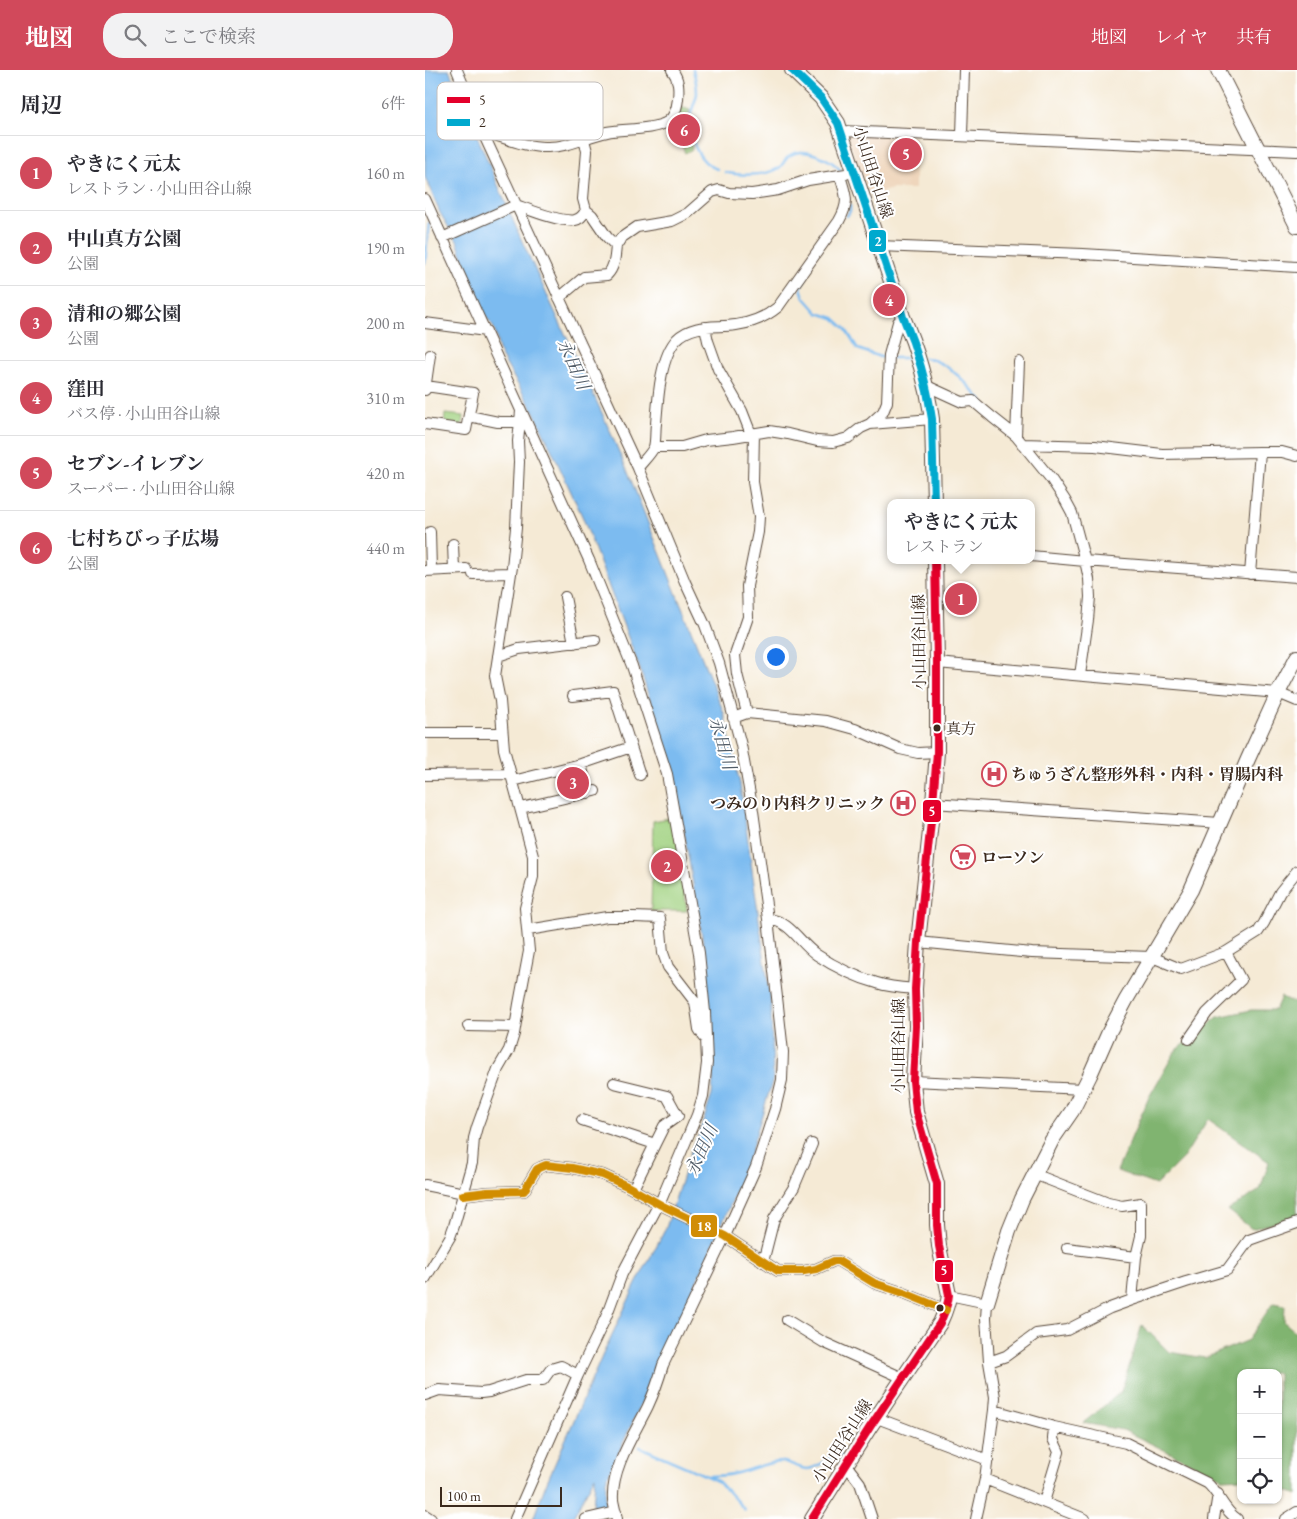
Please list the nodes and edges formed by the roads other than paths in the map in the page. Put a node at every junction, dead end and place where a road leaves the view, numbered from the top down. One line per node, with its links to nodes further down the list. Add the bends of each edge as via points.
1 (457, 70): 6 (street)
2 (672, 70): 8 (street, via 678,81 678,100 673,115 666,123)
3 (964, 70): 9 (street)
4 (1219, 70): 13 (main road)
5 (799, 72): 7 (main road, 小山田谷山線)
6 (462, 82)
7 (842, 131): 9 (street); 15 (main road, 小山田谷山線)
8 (603, 133)
9 (962, 135): 13 (street)
10 (486, 140): 17 (street)
11 (513, 140): 12 (street, via 547,147)
12 (584, 140): 18 (street, via 587,151 583,199)
13 (1259, 149): 14 (street); 19 (main road)
14 (1297, 150)
15 (846, 174): 21 (street, via 752,194 712,192 688,213 672,221 637,227 621,238); 22 (main road, 小山田谷山線); 27 (street, via 847,203 844,212 778,307 751,322)
16 (426, 204): 20 (street)
17 (516, 206): 18 (street, via 567,220 580,218); 20 (street); 24 (street)
18 (586, 210): 21 (street)
19 (1297, 226)
20 (442, 238): 28 (street)
21 (616, 246): 24 (street, via 615,260 607,275 584,277)
22 (879, 246): 23 (street); 25 (main road, 小山田谷山線)
23 (1297, 266)
24 (559, 298): 44 (street)
25 (903, 317): 31 (main road, 小山田谷山線); 38 (street, via 898,322 888,358 887,402 883,412)
26 (425, 324): 28 (street)
27 (705, 328): 39 (street, via 718,369); 41 (street, via 686,332 671,346 657,404)
28 (486, 331): 33 (street)
29 (429, 355): 32 (street)
30 (1019, 362): 40 (street)
31 (925, 385): 35 (main road, 小山田谷山線); 40 (street, via 962,402 973,401)
32 (425, 389): 34 (street, via 473,393)
33 (521, 410): 36 (street); 88 (street, via 632,666 667,774 699,953)
34 (469, 416): 36 (street, via 498,422); 37 (street, via 466,430)
35 (932, 419): 38 (street); 45 (main road, 小山田谷山線)
36 (519, 422): 53 (street, via 516,528)
37 (425, 424)
38 (870, 424): 39 (street, via 848,438 833,442 769,431)
39 (753, 434): 41 (street, via 706,440 682,447); 66 (street, via 753,482 759,532 747,586 748,617 735,655)
40 (1019, 440): 42 (street, via 1162,454); 49 (street, via 1065,500 1072,513)
41 (654, 447): 44 (street)
42 (1259, 452): 43 (street, via 1283,452); 54 (street)
43 (1297, 456)
44 (638, 468): 67 (street, via 705,625)
45 (934, 499)
46 (429, 532): 51 (street)
47 (453, 544): 52 (street)
48 (1035, 556): 49 (street)
49 (1085, 561): 54 (street); 62 (street, via 1090,597)
50 (935, 564): 61 (main road, 小山田谷山線)
51 (428, 570): 52 (street)
52 (454, 570): 53 (street)
53 (511, 573): 59 (street)
54 (1250, 574): 55 (street)
55 (1297, 577)
56 (565, 597): 58 (street)
57 (595, 640): 58 (street)
58 (574, 643): 59 (street, via 519,649)
59 (498, 656): 69 (street, via 495,676)
60 (1297, 658): 63 (main road)
61 (937, 663): 62 (street); 71 (main road, 小山田谷山線)
62 (1080, 675): 63 (street)
63 (1278, 693): 65 (street); 78 (main road)
64 (573, 696): 70 (street, via 613,691)
65 (1297, 701)
66 (747, 713): 67 (street); 71 (street, via 839,724 900,749 918,753)
67 (733, 718): 80 (street, via 753,811)
68 (426, 733): 69 (street)
69 (502, 734): 75 (street)
70 (631, 747): 72 (street); 74 (street)
71 (937, 752): 76 (main road, 小山田谷山線)
72 (581, 764): 75 (street); 77 (street, via 591,792)
73 (425, 775): 75 (street)
74 (640, 775)
75 (512, 777): 77 (street)
76 (933, 803): 78 (street); 82 (main road, 小山田谷山線)
77 (521, 808): 81 (street, via 534,868 525,908)
78 (1221, 823): 84 (main road, via 1191,890)
79 (1297, 871): 83 (street, via 1280,892 1258,932)
80 (768, 919): 85 (street, via 784,924 815,954 854,975 878,984); 102 (street, via 783,1052 781,1080 756,1167)
81 (527, 930): 87 (street, via 529,951); 88 (street, via 607,917 660,918 663,953 668,967 695,1002 699,1029)
82 (919, 942): 84 (street, via 1032,953); 85 (main road, 小山田谷山線)
83 (1225, 952): 84 (street, via 1181,969); 89 (street, via 1241,980 1207,1013)
84 (1152, 957): 92 (main road, via 1109,1032)
85 (915, 989): 90 (main road, 小山田谷山線)
86 (468, 1026): 87 (street)
87 (515, 1027): 99 (street, via 477,1128)
88 (706, 1038): 100 (street, via 707,1063 697,1115)
89 (1189, 1039)
90 (913, 1081): 92 (street); 107 (main road, 小山田谷山線, via 916,1112 937,1184 939,1246)
91 (614, 1083): 94 (street, via 667,1096 678,1116 664,1126)
92 (1083, 1089): 96 (main road)
93 (583, 1120): 94 (street)
94 (655, 1144): 98 (street)
95 (812, 1144): 105 (street, via 774,1219)
96 (1034, 1174): 104 (street, via 1108,1203 1122,1206 1141,1203 1141,1236); 109 (main road, via 1009,1231)
97 (425, 1185): 99 (street)
98 (633, 1189): 99 (street, via 594,1173 546,1165 537,1169 523,1191); 100 (street)
99 (463, 1194): 106 (street, via 450,1236)
100 (660, 1204): 102 (street); 113 (street, via 622,1274 606,1317)
101 (1297, 1223): 108 (street, via 1249,1240 1227,1270)
102 (725, 1236): 105 (street); 126 (street, via 625,1452 615,1483 613,1500)
103 (1067, 1248): 104 (street)
104 (1136, 1258): 108 (street)
105 (763, 1262): 110 (street, via 778,1271 803,1271 838,1261 874,1284)
106 (425, 1279)
107 (949, 1295): 109 (street); 110 (main road, 小山田谷山線)
108 (1132, 1300): 112 (street, via 1067,1330 1036,1334 1006,1356)
109 (987, 1303): 112 (street)
110 (946, 1310): 114 (main road, 小山田谷山線)
111 (787, 1320): 114 (street, via 823,1342)
112 (989, 1362): 116 (street)
113 (578, 1375): 115 (street, via 561,1366 551,1369 543,1380 526,1380 489,1392 439,1390); 128 (street)
114 (903, 1378): 117 (main road, 小山田谷山線)
115 (425, 1395)
116 (994, 1410): 118 (street); 119 (street)
117 (877, 1418): 119 (street); 120 (main road, 小山田谷山線)
118 (1054, 1427): 122 (street, via 1126,1443 1207,1483); 123 (street, via 1053,1439 1059,1452)
119 (987, 1460): 121 (street)
120 (847, 1466): 130 (main road, 小山田谷山線); 131 (street, via 860,1483)
121 (985, 1479): 123 (street); 132 (street)
122 (1218, 1494): 134 (street); 135 (street, via 1229,1513)
123 (1044, 1502): 133 (street)
124 (1297, 1512): 136 (street)
125 (425, 1515): 127 (street)
126 (616, 1516): 129 (street)
127 (431, 1519)
128 (515, 1519)
129 (586, 1519)
130 (812, 1519)
131 (872, 1519)
132 (976, 1519)
133 (1085, 1519)
134 (1213, 1519)
135 (1237, 1519)
136 (1286, 1519)

